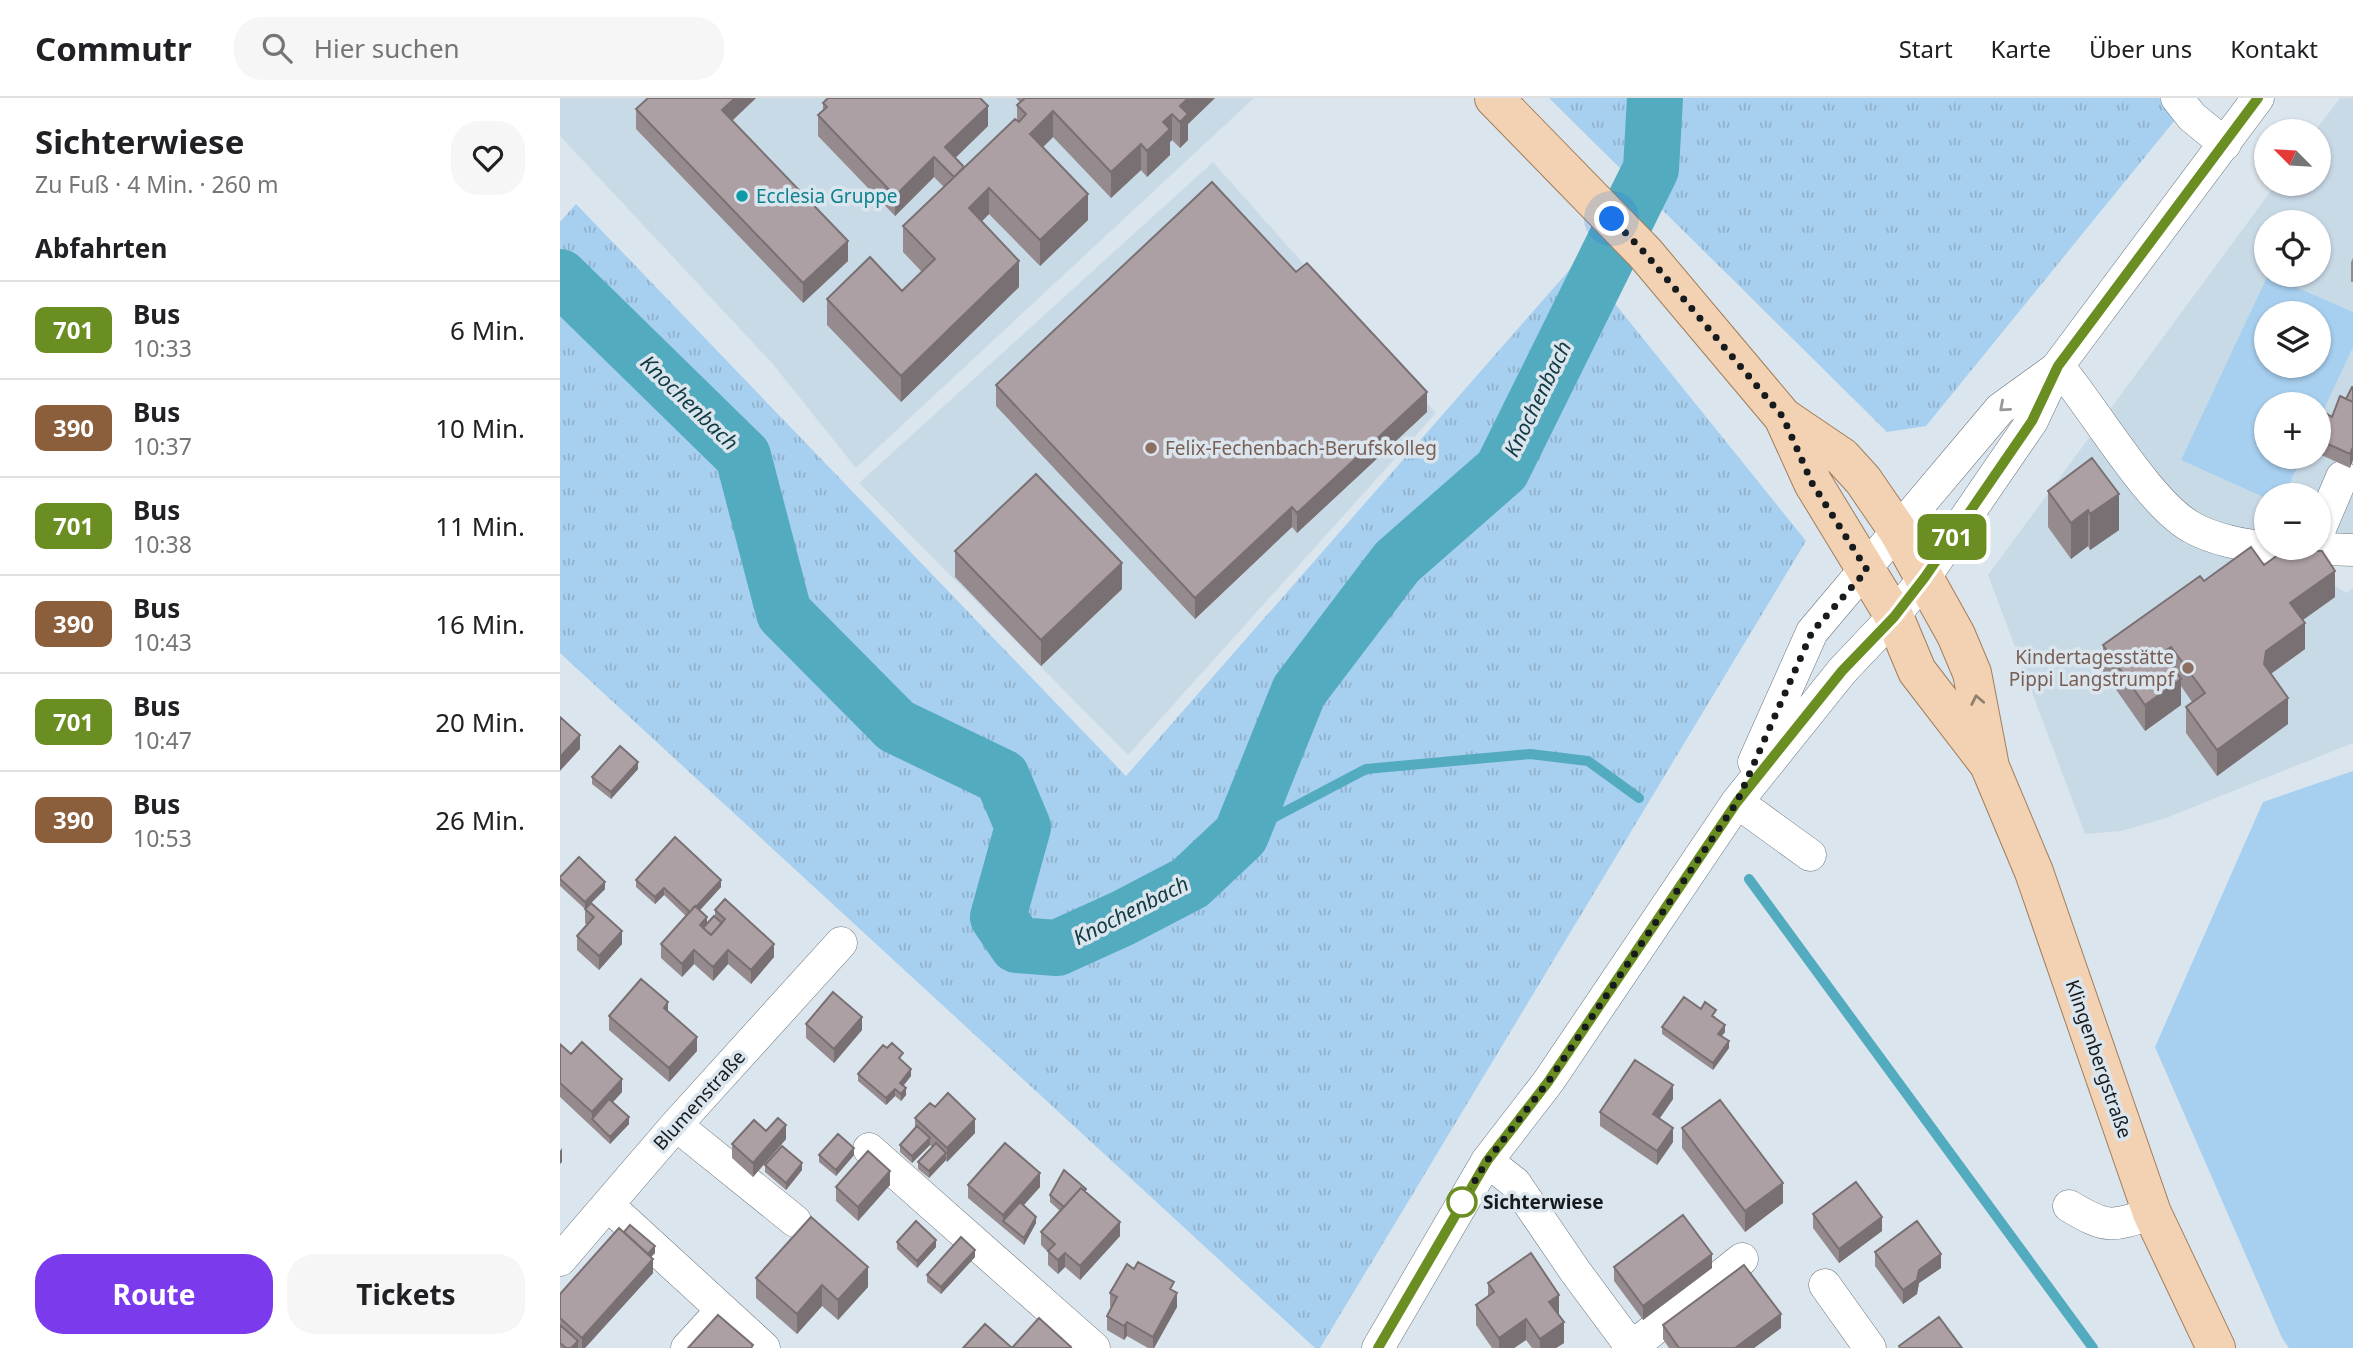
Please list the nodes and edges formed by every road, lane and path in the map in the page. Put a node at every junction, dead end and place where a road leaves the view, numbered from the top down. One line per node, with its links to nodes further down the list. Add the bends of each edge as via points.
1 (1494, 98): 6 (main road, Klingenbergstraße, via 1645,253)
2 (2177, 98): 4 (street)
3 (2258, 98): 4 (street)
4 (2225, 144): 5 (street)
5 (2058, 366): 9 (street, one-way to 9, via 2000,408); 10 (street, via 2171,512 2218,538); 14 (street, via 2032,421)
6 (1783, 417): 9 (main road, Klingenbergstraße, via 1842,457); 13 (main road, Klingenbergstraße, via 1812,483)
7 (2342, 477): 8 (street)
8 (2331, 503)
9 (1898, 531): 13 (street); 14 (main road, Klingenbergstraße)
10 (2254, 545)
11 (2331, 549): 12 (street)
12 (2353, 550)
13 (1867, 570): 15 (main road, Klingenbergstraße); 17 (street, via 1812,632)
14 (1925, 577): 15 (street); 16 (main road, Klingenbergstraße, one-way to 14, via 1972,673)
15 (1894, 617): 16 (main road, Klingenbergstraße, via 1916,671); 17 (street, via 1842,671)
16 (1990, 767): 25 (main road, Klingenbergstraße, via 2034,872)
17 (1737, 802): 18 (street); 22 (street, via 1548,1082)
18 (1810, 855)
19 (841, 943): 20 (street, Blumenstraße)
20 (676, 1125): 23 (street, Blumenstraße); 26 (street)
21 (869, 1149): 33 (street)
22 (1487, 1161): 34 (street); 35 (street, via 1515,1182)
23 (608, 1205): 28 (street, Blumenstraße); 30 (street)
24 (2069, 1206): 25 (street, via 2114,1226)
25 (2152, 1213): 37 (main road, Klingenbergstraße)
26 (795, 1221)
27 (1742, 1259): 35 (street)
28 (560, 1260)
29 (1825, 1285): 36 (street)
30 (722, 1310): 31 (street); 32 (street)
31 (687, 1348)
32 (764, 1348)
33 (1094, 1348)
34 (1378, 1348)
35 (1632, 1348)
36 (1870, 1348)
37 (2216, 1348)

